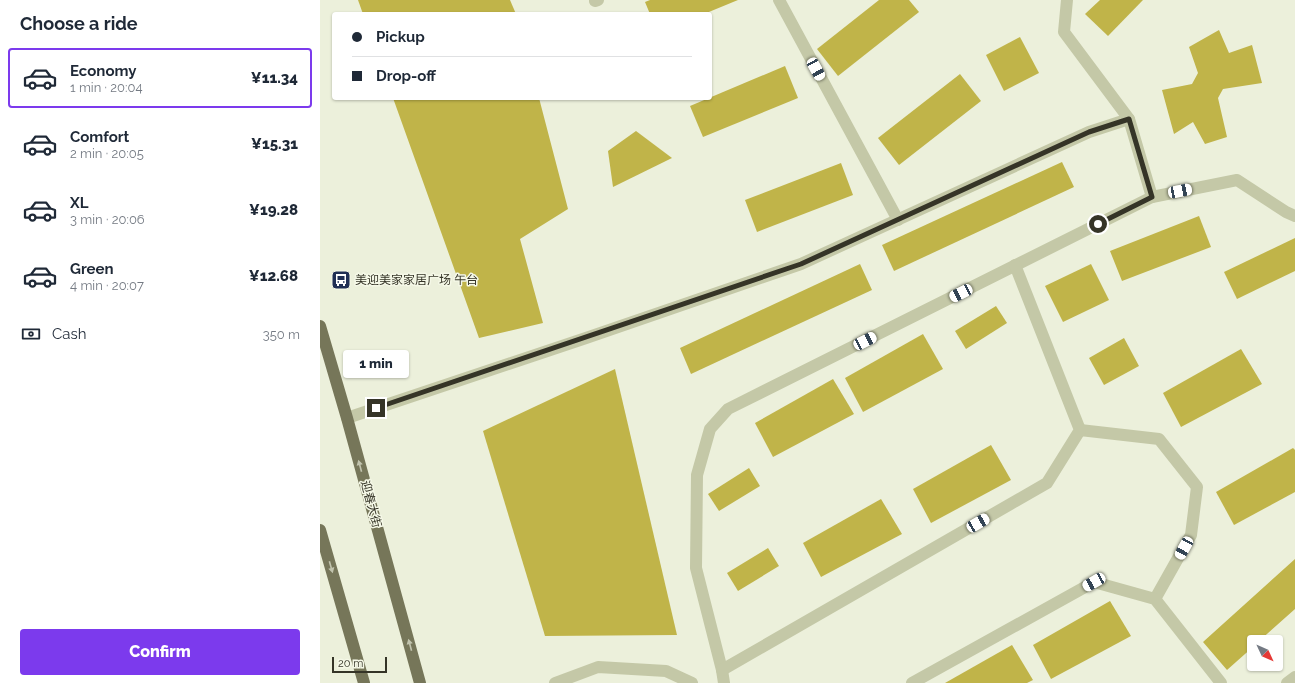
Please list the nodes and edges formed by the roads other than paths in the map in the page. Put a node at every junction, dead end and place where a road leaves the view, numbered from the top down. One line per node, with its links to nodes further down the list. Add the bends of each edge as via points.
1 (779, 0): 6 (street)
2 (1067, 0): 3 (street, via 1064,32)
3 (1129, 119): 4 (street); 6 (street, via 1089,132)
4 (1152, 197): 5 (street, via 1237,180); 7 (street)
5 (1295, 216)
6 (898, 220): 9 (street, via 801,264)
7 (1015, 265): 10 (street); 13 (street, via 728,409 710,429 697,475 696,568)
8 (320, 326): 9 (main road, 迎春大街)
9 (347, 418): 16 (main road, 迎春大街, one-way to 9)
10 (1080, 430): 12 (street, via 1159,439 1197,486 1191,535); 13 (street, via 1047,483)
11 (320, 530): 15 (main road, one-way to 15)
12 (1155, 599): 20 (street, via 1094,582); 21 (street)
13 (722, 670): 19 (street)
14 (1295, 677): 22 (street)
15 (364, 683)
16 (420, 683)
17 (555, 683): 18 (street, via 598,667 666,670)
18 (692, 683)
19 (724, 683)
20 (912, 683)
21 (1221, 683)
22 (1287, 683)

